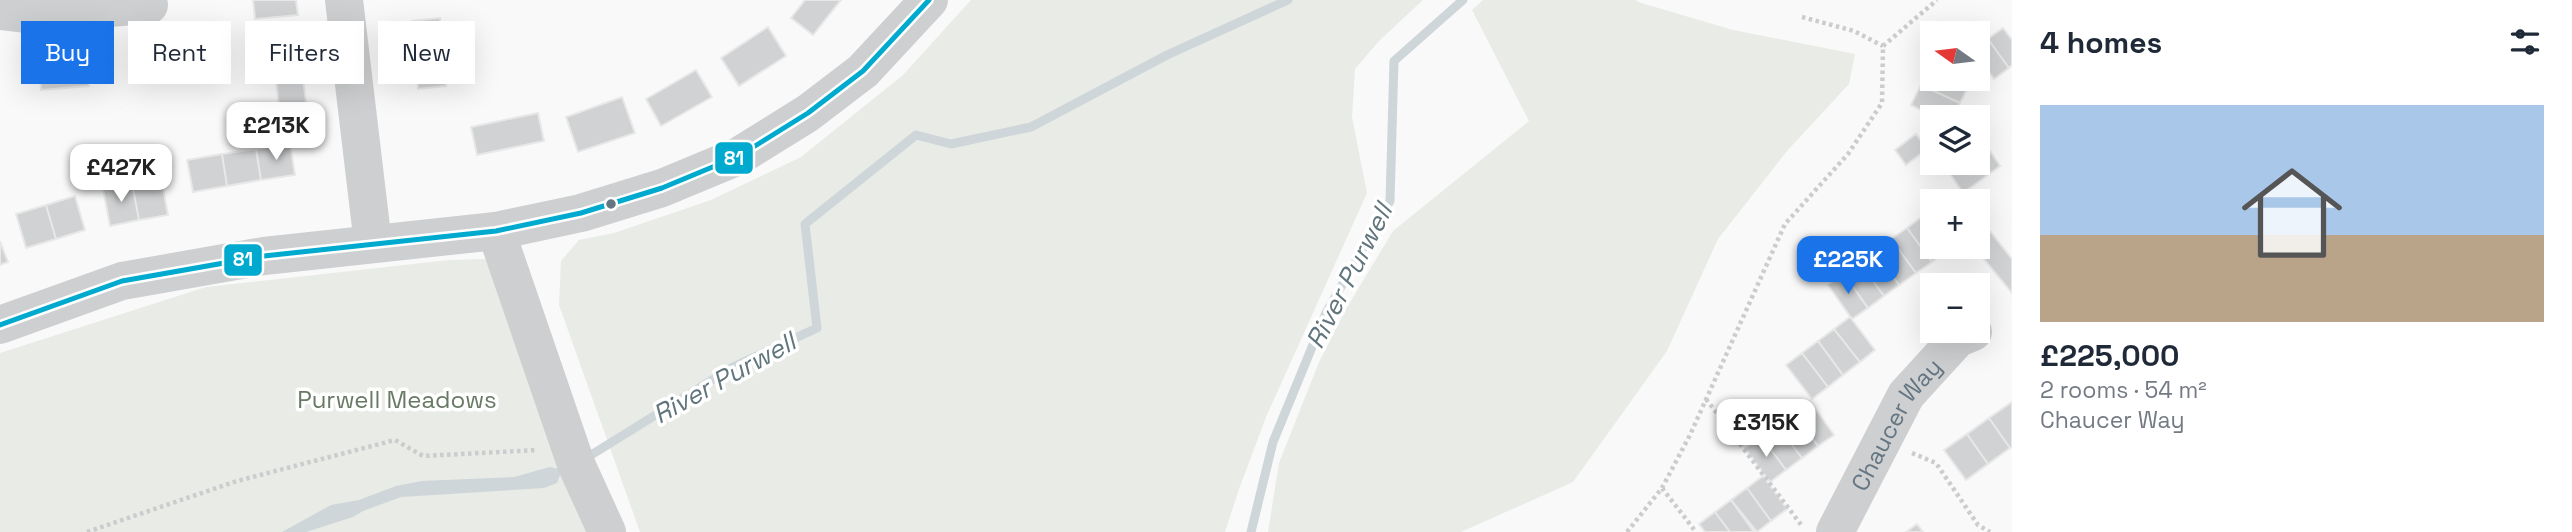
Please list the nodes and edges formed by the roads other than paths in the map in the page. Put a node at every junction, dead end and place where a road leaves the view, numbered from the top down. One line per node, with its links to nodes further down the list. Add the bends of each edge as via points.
1 (344, 0): 6 (street)
2 (929, 0): 5 (street, via 863,71 808,113 739,156 662,188 581,213)
3 (149, 5): 4 (street, via 27,14)
4 (0, 11)
5 (496, 231): 6 (street); 9 (street, via 570,448)
6 (373, 244): 7 (street, via 264,256 122,281)
7 (0, 325)
8 (1953, 343): 10 (street, Chaucer Way, via 1906,395)
9 (607, 532)
10 (1835, 532)

